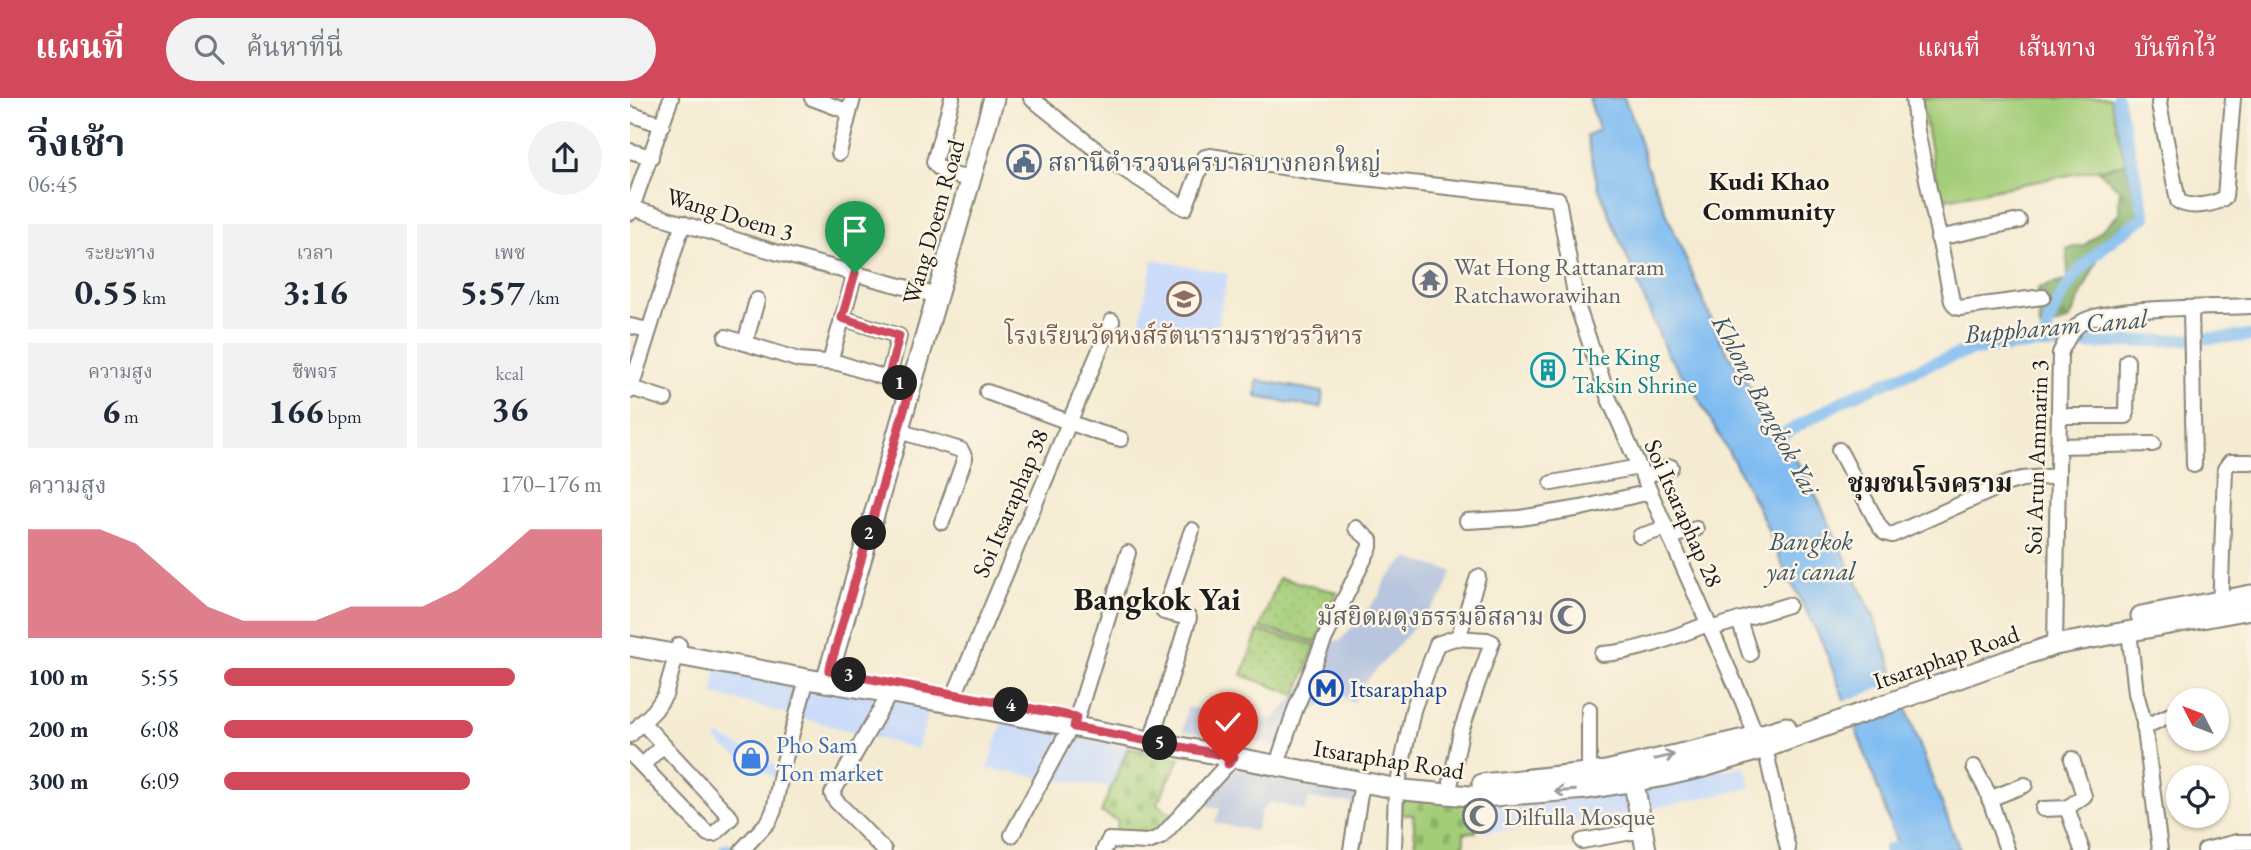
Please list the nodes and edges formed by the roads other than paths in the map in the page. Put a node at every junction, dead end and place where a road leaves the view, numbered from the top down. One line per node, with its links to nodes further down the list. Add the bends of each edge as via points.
1 (671, 98): 11 (street)
2 (812, 98): 9 (street)
3 (952, 98): 15 (street, via 934,162 942,171)
4 (994, 98): 15 (main road, Wang Doem Road)
5 (1031, 98): 49 (street, Soi Itsaraphap 28, via 1109,160 1185,208 1203,160 1210,156 1558,199 1577,305 1609,399)
6 (1913, 98): 19 (street)
7 (2160, 98): 8 (street, via 2178,201 2185,205 2216,203 2225,197)
8 (2233, 98)
9 (851, 105): 13 (street)
10 (630, 114): 11 (street)
11 (662, 125): 14 (street)
12 (630, 150): 14 (street)
13 (839, 153)
14 (651, 157): 16 (street)
15 (972, 179): 21 (main road, Wang Doem Road)
16 (631, 210): 18 (street, Wang Doem 3)
17 (2019, 222): 19 (street)
18 (683, 223): 20 (street, Wang Doem 3); 29 (street)
19 (1938, 238): 22 (street, via 1956,307)
20 (855, 273): 21 (street, Wang Doem 3); 26 (street)
21 (938, 296): 35 (main road, Wang Doem Road)
22 (2043, 297)
23 (757, 300): 31 (street)
24 (2251, 306): 25 (street, Soi Arun Ammarin 3)
25 (2191, 309): 39 (street, Soi Arun Ammarin 3, via 2124,312 2081,323 2063,347); 47 (street)
26 (842, 318): 33 (street); 34 (street, via 899,336)
27 (1112, 321): 40 (street, Soi Itsaraphap 38)
28 (630, 326): 29 (street)
29 (648, 330): 36 (street)
30 (726, 337): 31 (street)
31 (745, 343): 33 (street, via 799,360)
32 (2127, 361): 39 (street, via 2126,416)
33 (830, 362): 34 (street)
34 (888, 379): 35 (street)
35 (911, 386): 41 (main road, Wang Doem Road)
36 (630, 389): 38 (street)
37 (987, 392): 40 (street)
38 (665, 399)
39 (2059, 416): 44 (street, Soi Arun Ammarin 3)
40 (1069, 422): 42 (street); 78 (street, Soi Itsaraphap 38)
41 (899, 431): 54 (street, via 964,453); 76 (main road, Wang Doem Road)
42 (1121, 439)
43 (2152, 444): 44 (street)
44 (2059, 446): 50 (street, Soi Arun Ammarin 3)
45 (1839, 450): 50 (street, via 1879,526 1892,535 2008,483)
46 (2251, 462): 64 (street, via 2230,462 2225,469)
47 (2194, 465)
48 (1671, 467): 49 (street)
49 (1641, 472): 51 (street); 52 (street, Soi Itsaraphap 28)
50 (2058, 476): 71 (street, Soi Arun Ammarin 3)
51 (1552, 484)
52 (1650, 492): 53 (street, via 1520,519); 58 (street, Soi Itsaraphap 28)
53 (1467, 521)
54 (942, 522)
55 (1356, 528): 89 (street, via 1370,540 1370,547 1325,638)
56 (1696, 529): 58 (street)
57 (1192, 530): 84 (street, via 1164,612 1189,618)
58 (1668, 533): 59 (street); 67 (street, Soi Itsaraphap 28)
59 (1640, 536)
60 (1128, 553): 82 (street)
61 (1478, 577): 70 (street)
62 (2251, 595): 64 (main road)
63 (1788, 605): 66 (street)
64 (2220, 607): 65 (main road, Itsaraphap Road); 68 (main road, Itsaraphap Road); 71 (main road)
65 (2251, 609)
66 (1739, 620): 67 (street); 75 (street)
67 (1709, 627): 74 (street); 86 (street, Soi Itsaraphap 28, via 1743,702)
68 (2129, 631): 71 (main road, Itsaraphap Road); 83 (street)
69 (630, 636): 73 (main road)
70 (1458, 638): 97 (street, via 1492,642 1461,731); 98 (street, via 1437,644 1413,710)
71 (2055, 639): 86 (main road, Itsaraphap Road)
72 (630, 646): 73 (main road)
73 (678, 649): 76 (main road); 81 (street, via 665,695)
74 (1602, 654)
75 (1750, 654)
76 (821, 678): 77 (main road); 78 (main road); 107 (street, via 782,769 774,810)
77 (890, 692): 78 (main road); 109 (street, via 832,794)
78 (953, 699): 82 (main road)
79 (1589, 709): 94 (street)
80 (2166, 718): 83 (street)
81 (642, 722): 85 (street); 87 (street)
82 (1074, 723): 84 (main road); 90 (main road, Itsaraphap Road); 104 (street)
83 (2144, 727): 116 (street)
84 (1154, 731): 89 (main road)
85 (630, 734)
86 (1767, 740): 95 (main road, Itsaraphap Road, via 1704,767); 108 (street, Soi Itsaraphap 28)
87 (663, 745): 92 (street); 92 (street, via 731,818 715,834 708,834)
88 (630, 753): 92 (street)
89 (1280, 755): 98 (main road)
90 (1234, 757): 96 (main road, Itsaraphap Road); 110 (street, via 1161,837 1148,842 1109,840)
91 (2072, 759): 102 (street, via 2084,796)
92 (643, 765)
93 (1974, 767): 100 (street)
94 (1589, 773): 95 (main road); 97 (main road, via 1482,784)
95 (1632, 774): 98 (main road, Itsaraphap Road, one-way to 98, via 1587,789 1481,797); 103 (main road)
96 (1362, 782): 98 (main road, Itsaraphap Road); 111 (street)
97 (1451, 782): 98 (main road)
98 (1398, 783): 112 (street)
99 (2025, 785): 100 (street)
100 (1989, 799): 114 (street)
101 (2043, 808): 102 (street)
102 (2067, 808): 115 (street)
103 (1643, 830): 105 (street); 113 (main road)
104 (1012, 835)
105 (1582, 841)
106 (2251, 842): 117 (street)
107 (745, 847)
108 (1788, 849)
109 (884, 850)
110 (1104, 850)
111 (1352, 850)
112 (1394, 850)
113 (1646, 850)
114 (2007, 850)
115 (2082, 850)
116 (2160, 850)
117 (2205, 850)

